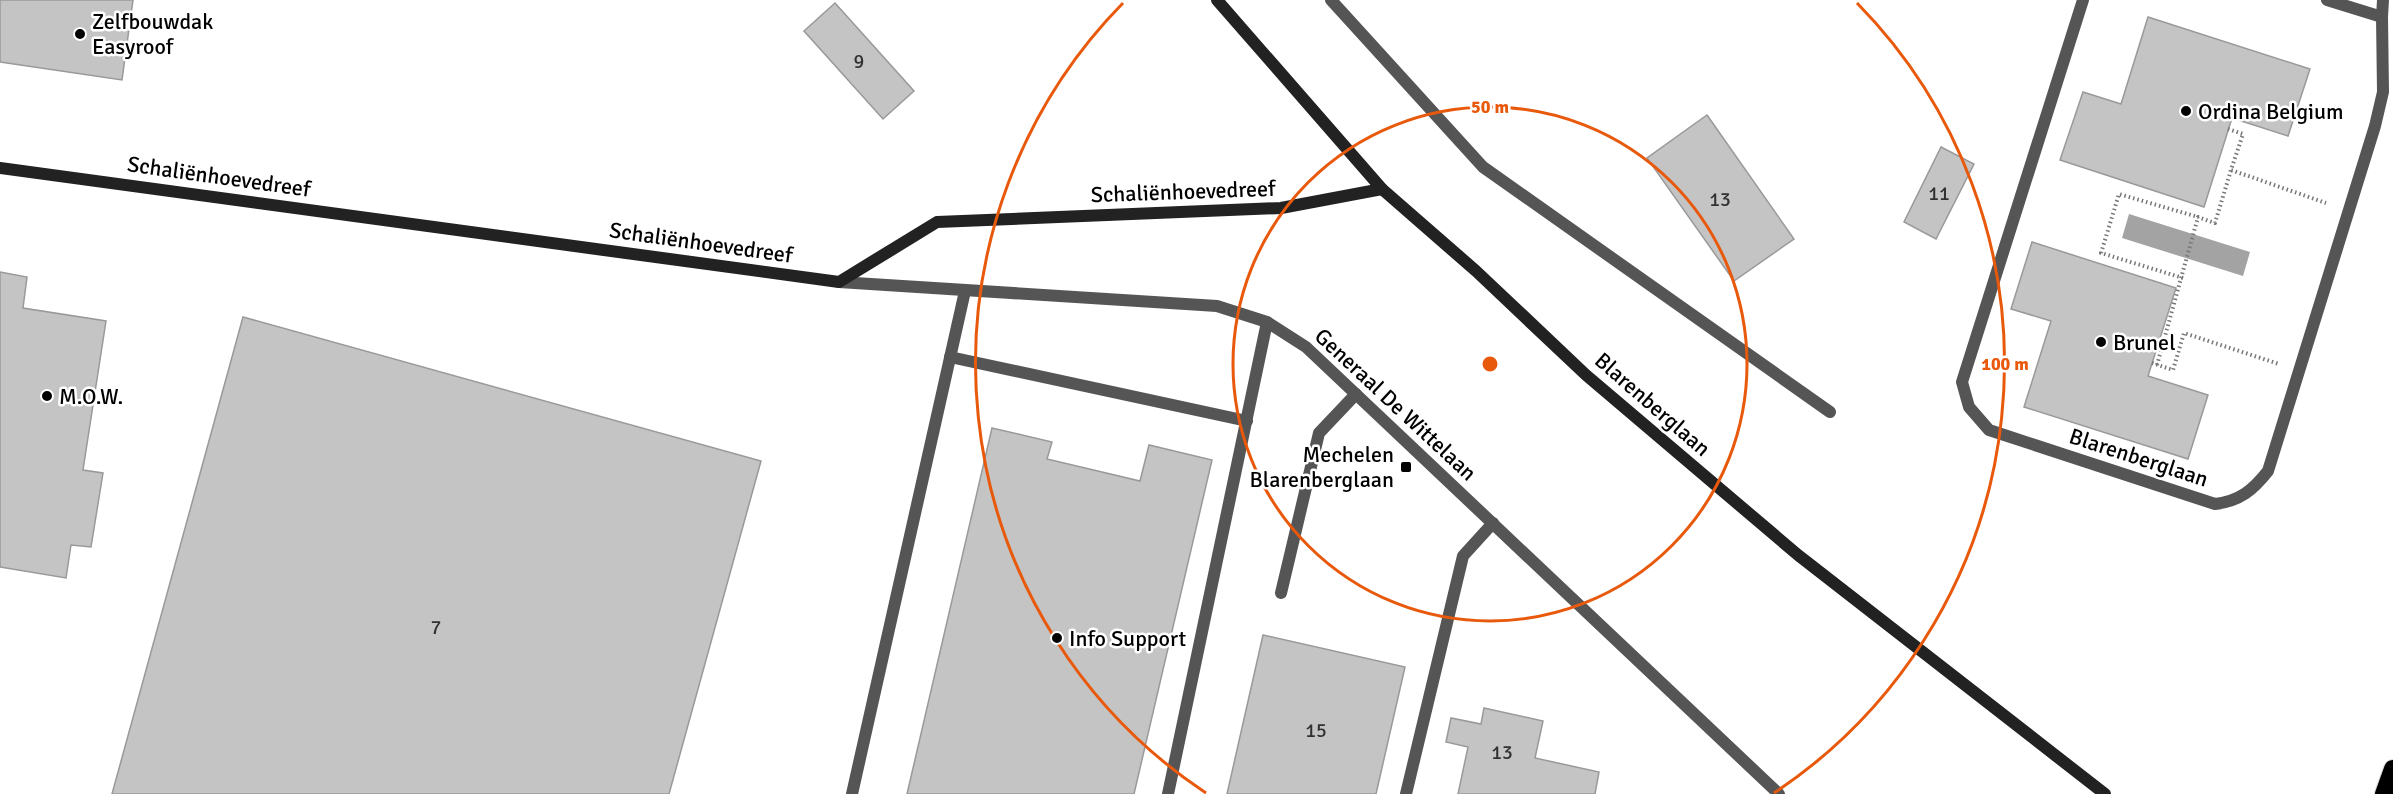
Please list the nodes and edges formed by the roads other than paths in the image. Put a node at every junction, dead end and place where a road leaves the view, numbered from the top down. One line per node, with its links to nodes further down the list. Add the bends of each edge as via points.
1 (1217, 0): 8 (street, Blarenberglaan)
2 (1331, 0): 14 (street, via 1483,167)
3 (2083, 0): 6 (street, Blarenberglaan, via 1962,382 1969,407 1989,430 2215,504 2234,501 2255,488 2268,471 2376,126 2383,92)
4 (2327, 0): 6 (street)
5 (2383, 0): 6 (street, Blarenberglaan)
6 (2382, 17)
7 (0, 168): 9 (street, Schaliënhoevedreef)
8 (1382, 189): 9 (street, Schaliënhoevedreef, via 1281,208 937,222); 23 (street, Blarenberglaan, via 1476,270 1586,375 1798,555)
9 (838, 282): 10 (street, Generaal De Wittelaan)
10 (965, 291): 11 (street, Generaal De Wittelaan, via 1217,306); 12 (street)
11 (1267, 322): 13 (street, Generaal De Wittelaan, via 1306,347); 15 (street)
12 (950, 357): 15 (street); 19 (street)
13 (1356, 394): 16 (street, Generaal De Wittelaan); 17 (street, via 1318,433)
14 (1830, 412)
15 (1246, 421): 20 (street)
16 (1493, 523): 21 (street, via 1462,556); 22 (street, Generaal De Wittelaan)
17 (1281, 593)
18 (2393, 769): 24 (highway)
19 (852, 794)
20 (1168, 794)
21 (1406, 794)
22 (1779, 794)
23 (2104, 794)
24 (2384, 794)

